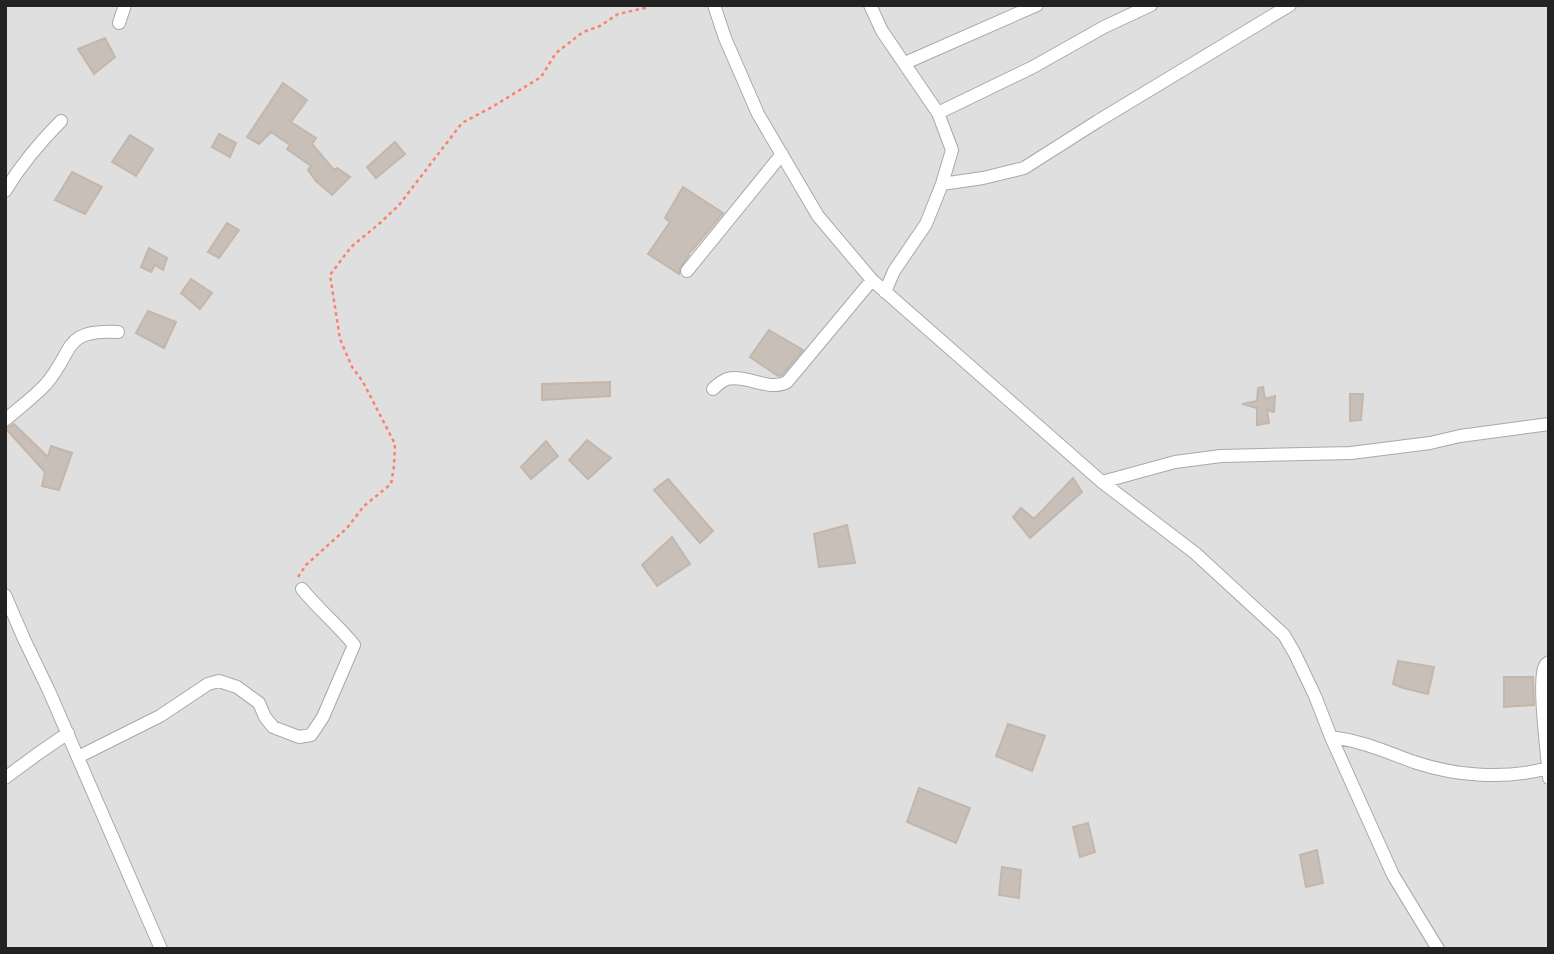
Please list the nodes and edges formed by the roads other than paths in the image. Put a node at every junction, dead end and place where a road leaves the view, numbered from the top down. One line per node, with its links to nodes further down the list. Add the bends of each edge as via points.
1 (125, 5): 8 (street)
2 (714, 5): 12 (street, via 758,114)
3 (870, 5): 9 (street)
4 (1151, 5): 10 (street)
5 (1290, 5): 7 (street)
6 (1028, 7): 9 (street)
7 (1267, 11): 13 (street, via 1024,168)
8 (119, 23)
9 (905, 64): 10 (street)
10 (938, 113): 13 (street, via 952,150)
11 (61, 121): 14 (street)
12 (782, 154): 15 (street); 16 (street, via 818,216)
13 (942, 184): 17 (street, via 926,224)
14 (5, 191)
15 (687, 271)
16 (872, 280): 17 (street); 19 (street, via 787,382 778,387 737,378 724,380)
17 (885, 292): 22 (street)
18 (118, 332): 20 (street, via 86,333 74,340 46,384)
19 (713, 389)
20 (5, 420)
21 (1549, 424): 22 (street, via 1351,453 1221,456 1175,462)
22 (1102, 482): 27 (street, via 1195,553 1284,635)
23 (302, 589): 28 (street, via 354,645 323,717 310,735 299,737 273,727 259,703 219,681)
24 (5, 595): 26 (street)
25 (1549, 662): 29 (street, via 1542,691)
26 (68, 733): 28 (street); 30 (street)
27 (1331, 737): 29 (street, via 1457,773); 33 (street, via 1393,875)
28 (78, 757): 32 (street)
29 (1548, 768): 31 (street)
30 (5, 778)
31 (1549, 778)
32 (161, 949)
33 (1438, 949)

